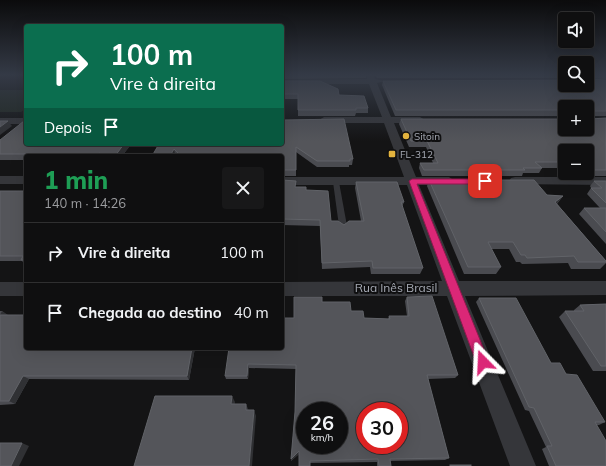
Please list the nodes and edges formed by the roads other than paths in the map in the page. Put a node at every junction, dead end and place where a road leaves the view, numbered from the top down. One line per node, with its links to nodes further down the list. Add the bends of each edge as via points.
1 (378, 97): 3 (street)
2 (313, 120): 3 (street)
3 (387, 120): 4 (street); 12 (street)
4 (433, 120)
5 (0, 121): 6 (street)
6 (24, 122)
7 (24, 124): 8 (street)
8 (16, 130)
9 (0, 180): 10 (street)
10 (24, 180)
11 (284, 181): 16 (street)
12 (412, 181): 13 (street); 16 (street); 18 (street)
13 (464, 181)
14 (504, 181): 15 (street)
15 (606, 181)
16 (336, 182): 17 (lane)
17 (343, 226)
18 (454, 288): 19 (street, Rua Inês Brasil); 22 (street, Rua Inês Brasil); 23 (street)
19 (606, 288)
20 (0, 289): 21 (street)
21 (24, 289)
22 (284, 289)
23 (523, 466)

